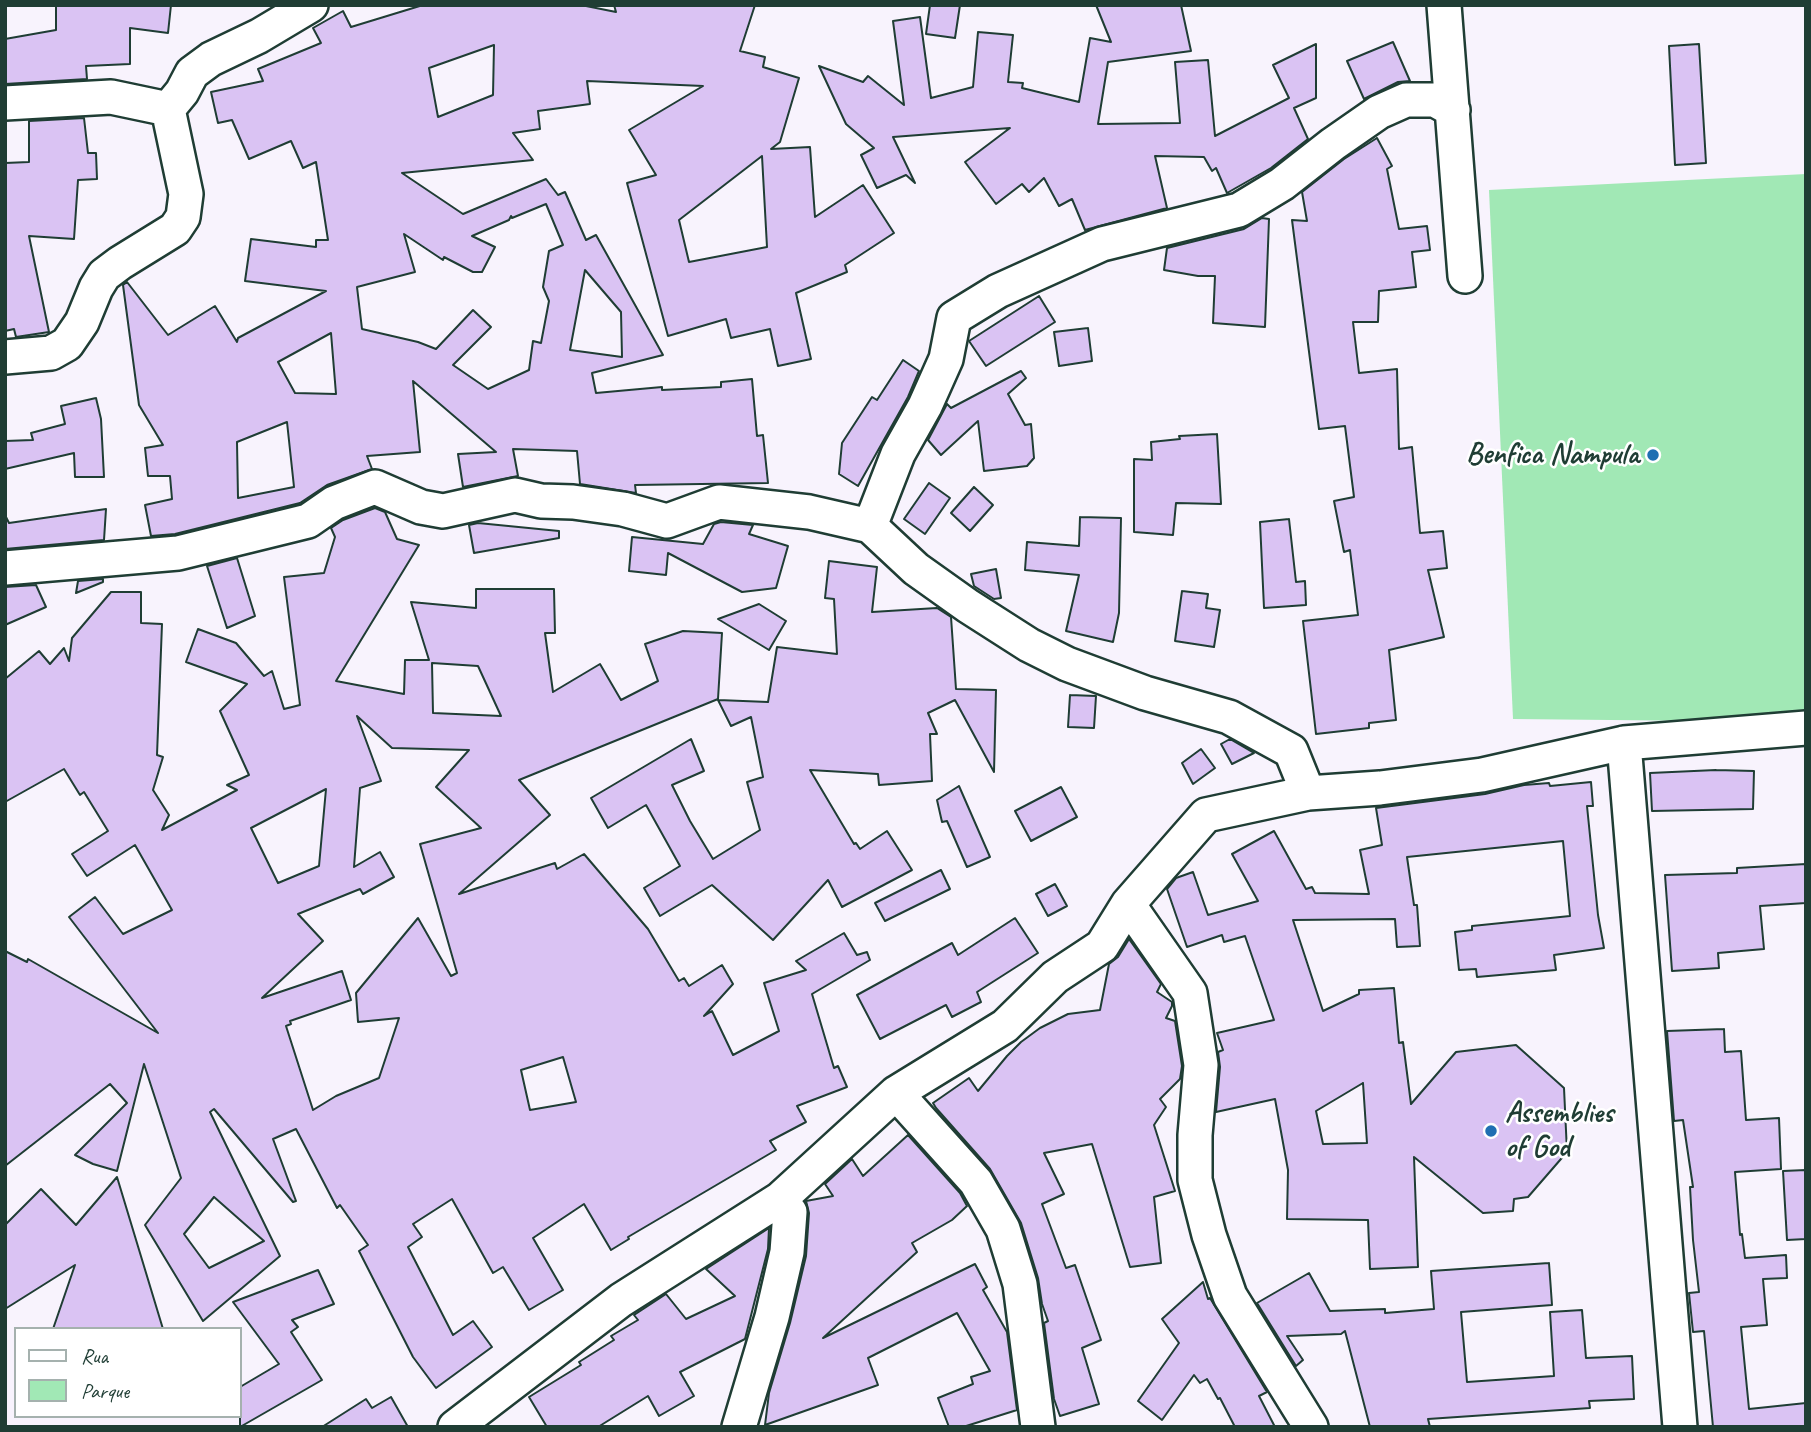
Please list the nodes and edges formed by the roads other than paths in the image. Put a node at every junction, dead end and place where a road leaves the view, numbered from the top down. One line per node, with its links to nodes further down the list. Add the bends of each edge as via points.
1 (311, 5): 4 (street, via 211,59 192,73)
2 (1444, 5): 5 (street)
3 (5, 103): 4 (street, via 111,97)
4 (168, 109): 7 (street, via 186,194 183,216 175,229 104,275 67,344 51,353)
5 (1453, 110): 6 (street); 8 (street, via 1435,100 1406,100 1379,112 1239,211 1102,244 998,291 954,318 946,359 898,454)
6 (1465, 276)
7 (5, 357)
8 (870, 526): 9 (street, via 809,512 719,502 667,521 623,509 515,495 443,512 421,508 375,487 334,503 308,521 178,553); 12 (street, via 916,569 1028,645 1144,693 1229,717 1291,751)
9 (5, 568)
10 (1806, 728): 11 (street)
11 (1624, 743): 12 (street, via 1482,775); 20 (street)
12 (1308, 793): 13 (street, via 1206,815)
13 (1128, 904): 14 (street, via 1102,946 1055,977 1005,1026); 19 (street, via 1190,993 1201,1065 1195,1180 1230,1296)
14 (896, 1093): 15 (street); 18 (street, via 976,1182 1003,1229 1020,1284)
15 (780, 1199): 16 (street, via 621,1300); 17 (street, via 790,1212 786,1252)
16 (455, 1427)
17 (739, 1427)
18 (1038, 1427)
19 (1311, 1427)
20 (1680, 1427)

